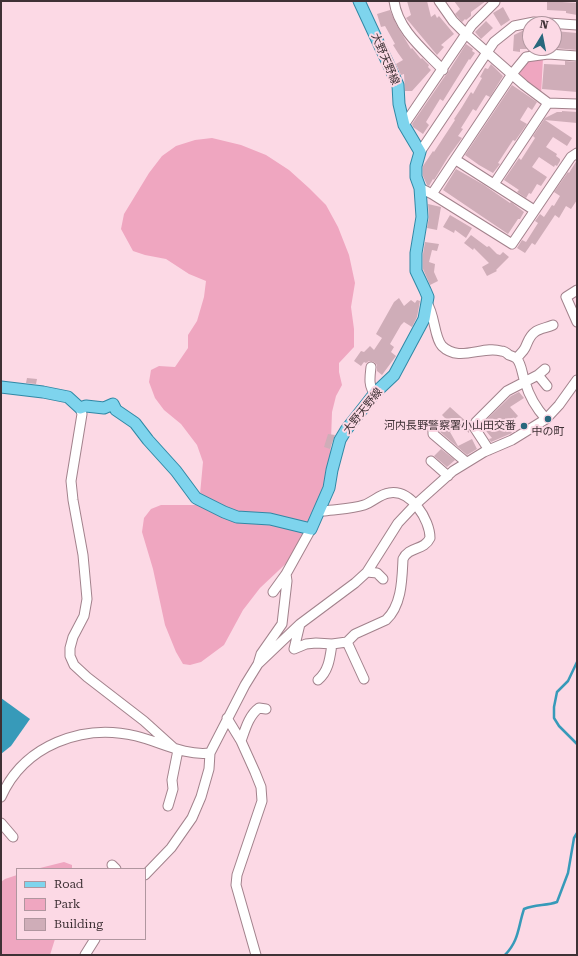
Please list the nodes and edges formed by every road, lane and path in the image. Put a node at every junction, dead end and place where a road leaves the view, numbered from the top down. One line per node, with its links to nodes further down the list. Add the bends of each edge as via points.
1 (359, 1): 13 (main road, 大野天野線, via 398,85)
2 (394, 1): 9 (street, via 401,22 413,39)
3 (439, 1): 6 (street)
4 (497, 1): 6 (street)
5 (577, 25): 7 (street, via 534,22 514,26 494,42)
6 (466, 34): 7 (street); 9 (street)
7 (487, 52): 10 (street); 14 (street)
8 (577, 56): 10 (street, via 548,54 526,57)
9 (443, 70): 13 (street)
10 (512, 74): 11 (street); 16 (street)
11 (548, 103): 12 (street); 17 (street)
12 (577, 104)
13 (404, 124): 14 (main road, 大野天野線)
14 (420, 152): 18 (main road, 大野天野線, via 416,166)
15 (577, 153): 20 (street, via 571,157)
16 (456, 160): 17 (street); 19 (street)
17 (494, 184): 20 (street)
18 (420, 188): 19 (street); 22 (main road, 大野天野線, via 422,217 416,271 428,297)
19 (432, 194): 20 (street, via 512,244)
20 (534, 210)
21 (577, 290): 23 (street, via 566,297)
22 (427, 303): 25 (street, via 432,309 441,345 449,350 459,353 500,350); 31 (main road, 大野天野線, via 424,319 394,375)
23 (577, 322)
24 (553, 325): 25 (street, via 536,330)
25 (517, 358): 28 (street)
26 (370, 367): 31 (street, via 370,382)
27 (577, 380): 33 (street)
28 (525, 383): 29 (street, via 542,372); 33 (street, via 535,406); 35 (street, via 507,391 476,422 474,427)
29 (547, 386)
30 (1, 387): 32 (main road, via 68,397)
31 (375, 393): 40 (main road, 大野天野線, via 340,440 329,488)
32 (80, 408): 41 (main road, via 104,408 113,404 116,410 135,423 152,446 176,470 196,498 211,506 238,517 270,519); 55 (street, via 82,414 71,482 83,555 87,600 84,616 73,637 70,656 74,665 87,677)
33 (546, 419): 35 (street, via 512,440)
34 (433, 424): 37 (street, via 434,434)
35 (489, 450): 37 (street)
36 (431, 461): 38 (street)
37 (466, 462): 38 (street)
38 (448, 476): 39 (street)
39 (415, 505): 40 (street, via 402,495 388,493 364,505); 42 (street, via 398,523); 47 (street, via 423,514 430,538 426,544 404,556 406,584 389,617 354,634)
40 (319, 510): 41 (main road, 大野天野線)
41 (311, 529): 43 (street)
42 (367, 572): 44 (street, via 377,572); 46 (street)
43 (286, 574): 45 (street); 49 (street, via 282,624 261,654)
44 (383, 578)
45 (273, 592)
46 (300, 624): 48 (street, via 294,649 306,644); 49 (street)
47 (347, 642): 48 (street); 50 (street)
48 (332, 644): 51 (street, via 327,668)
49 (258, 664): 53 (street)
50 (364, 679)
51 (318, 680)
52 (266, 709): 54 (street, via 256,710)
53 (227, 718): 54 (street); 56 (street)
54 (241, 741): 66 (street, via 261,787 262,800 236,884)
55 (177, 749): 56 (street, via 192,754); 57 (street, via 116,732 87,732 40,751 10,780); 58 (street, via 173,789)
56 (210, 753): 61 (street, via 209,769 192,818 171,848)
57 (1, 797)
58 (168, 806)
59 (1, 823): 60 (street)
60 (13, 837)
61 (146, 874)
62 (88, 940): 64 (street)
63 (94, 940): 65 (street)
64 (80, 955)
65 (85, 955)
66 (256, 955)

